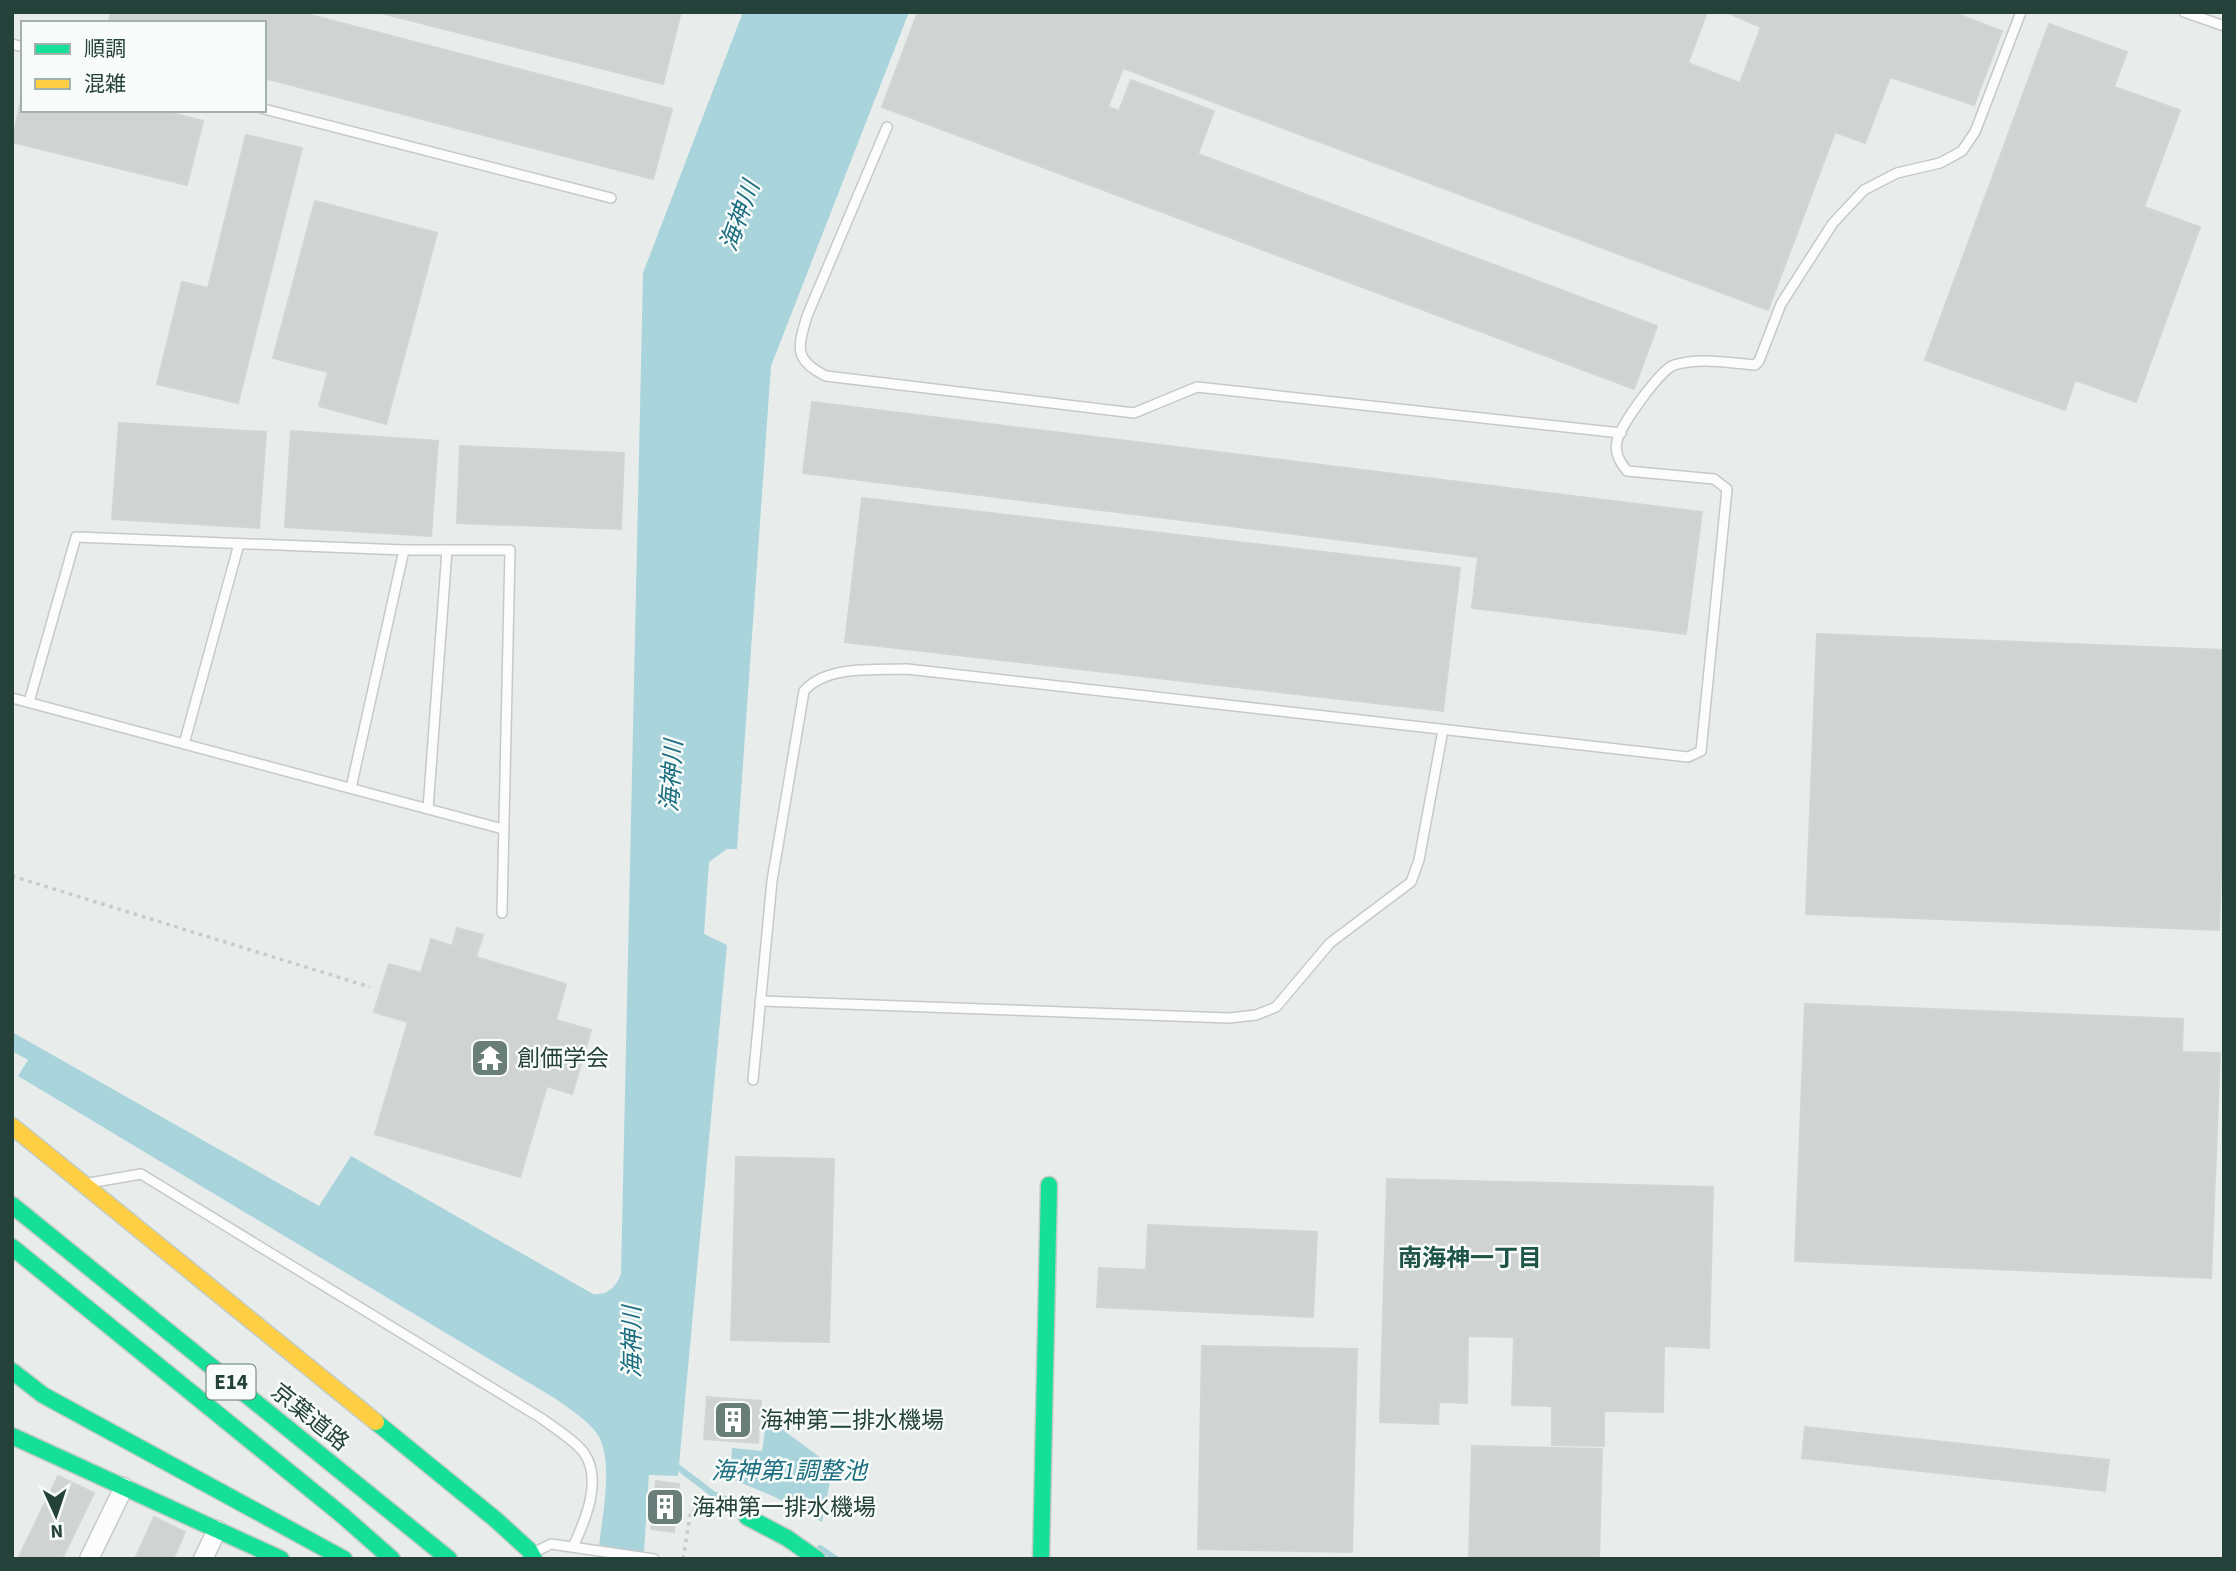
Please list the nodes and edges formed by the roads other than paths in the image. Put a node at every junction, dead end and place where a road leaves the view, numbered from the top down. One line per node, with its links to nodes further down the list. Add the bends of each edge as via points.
1 (2021, 12): 7 (lane, via 1975,132 1962,151 1940,163 1897,173 1864,190 1833,223 1781,304 1755,366 1697,360 1671,366 1634,407)
2 (2184, 12): 3 (lane)
3 (2224, 26)
4 (266, 110): 6 (lane)
5 (887, 127): 7 (lane, via 800,341 808,368 826,376 1133,413 1196,387)
6 (611, 198)
7 (1620, 433): 13 (lane, via 1618,458 1626,471 1714,479 1727,489 1701,751 1688,757)
8 (239, 544): 9 (lane); 12 (lane, via 76,537); 14 (lane)
9 (404, 550): 10 (lane); 15 (lane)
10 (447, 550): 16 (lane); 17 (lane, via 510,550)
11 (12, 698): 12 (lane)
12 (29, 702): 14 (lane)
13 (1443, 730): 19 (lane, via 1411,882 1330,943 1276,1007 1229,1018); 19 (lane, via 907,669 825,675 804,691 772,881)
14 (184, 744): 15 (lane)
15 (351, 788): 16 (lane)
16 (428, 809): 17 (lane)
17 (503, 829): 18 (lane)
18 (502, 913)
19 (760, 1001): 20 (lane)
20 (753, 1080)
21 (12, 1126): 22 (main road)
22 (83, 1184): 31 (lane, via 141,1174 541,1418 584,1452 593,1472 587,1516); 32 (main road, via 495,1519)
23 (1049, 1185): 41 (main road)
24 (12, 1205): 38 (main road, 京葉道路 / E14)
25 (12, 1247): 37 (main road, E14)
26 (12, 1371): 36 (main road, via 43,1395)
27 (12, 1436): 28 (main road)
28 (124, 1487): 30 (main road); 33 (street)
29 (747, 1517): 40 (main road)
30 (216, 1530): 34 (street); 35 (main road)
31 (573, 1547): 32 (lane, via 551,1545); 39 (lane)
32 (533, 1556)
33 (89, 1559)
34 (203, 1559)
35 (281, 1559)
36 (344, 1559)
37 (392, 1559)
38 (449, 1559)
39 (654, 1559)
40 (817, 1559)
41 (1041, 1559)

